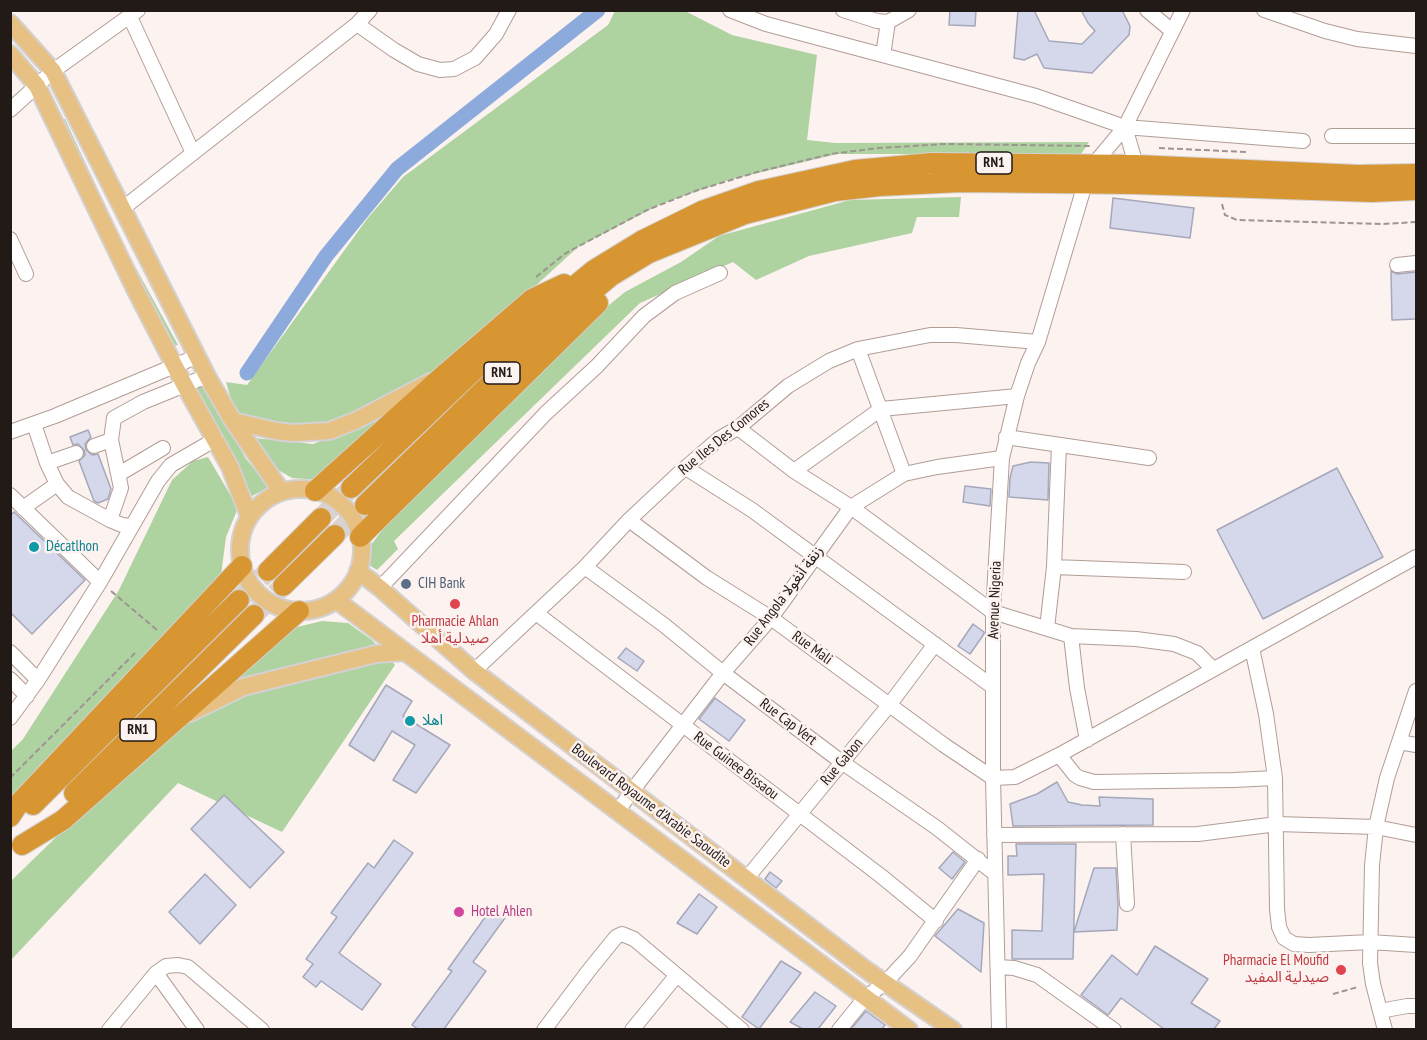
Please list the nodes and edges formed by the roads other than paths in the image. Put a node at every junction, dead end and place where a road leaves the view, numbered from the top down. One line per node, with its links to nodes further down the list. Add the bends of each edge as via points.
1 (509, 10): 12 (street, via 496,34 475,58 454,69 418,64)
2 (730, 10): 16 (street, via 766,24)
3 (843, 10): 10 (street)
4 (909, 10): 10 (street)
5 (1147, 10): 13 (street)
6 (1182, 10): 13 (street)
7 (1264, 10): 14 (street, via 1356,39)
8 (369, 11): 12 (street)
9 (134, 14): 17 (street); 24 (street)
10 (888, 22): 16 (street)
11 (10, 23): 17 (main road)
12 (357, 24): 24 (street)
13 (1172, 31): 20 (street)
14 (1416, 46)
15 (10, 54): 18 (main road)
16 (882, 55): 20 (street, via 1036,96)
17 (53, 71): 18 (street); 30 (main road)
18 (37, 86): 19 (street); 41 (main road)
19 (10, 110)
20 (1125, 127): 23 (street); 25 (street); 26 (street)
21 (1332, 136): 22 (street)
22 (1416, 136)
23 (1303, 141)
24 (193, 153): 30 (street)
25 (1094, 164): 26 (highway, RN1); 35 (highway, RN1, via 932,164 855,170 789,183 702,211)
26 (1136, 165): 27 (highway, RN1)
27 (1416, 174)
28 (1085, 184): 29 (highway, RN1); 32 (highway, RN1, via 961,182 835,191 746,214); 38 (street, Avenue Nigeria)
29 (1416, 190)
30 (122, 209): 40 (main road)
31 (10, 239): 36 (street)
32 (649, 253): 70 (highway, RN1, via 611,276 539,336); 79 (highway)
33 (1416, 263): 34 (street)
34 (1397, 265)
35 (594, 270): 42 (highway, via 532,299); 66 (highway, RN1, via 489,356)
36 (26, 273)
37 (720, 273): 90 (street, via 675,292 644,316)
38 (1038, 342): 39 (street, Rue Iles Des Comores, via 930,335); 45 (street, Avenue Nigeria)
39 (858, 349): 46 (street); 49 (street, Rue Iles Des Comores, via 788,386)
40 (198, 356): 41 (street); 43 (main road)
41 (175, 367): 44 (main road); 48 (street)
42 (446, 373): 47 (main road, via 356,421 329,431 284,432); 67 (highway)
43 (207, 376): 44 (street); 47 (main road)
44 (184, 386): 52 (main road); 53 (street, via 118,415 112,423)
45 (1017, 396): 46 (street); 51 (street, Avenue Nigeria)
46 (881, 409): 62 (street); 64 (street)
47 (233, 421): 68 (main road)
48 (34, 424): 50 (street); 60 (street)
49 (738, 428): 61 (street, Rue Iles Des Comores, via 720,438); 62 (street)
50 (10, 432)
51 (1006, 437): 54 (street); 58 (street, Avenue Nigeria)
52 (216, 439): 73 (main road); 77 (street, via 171,465)
53 (111, 440): 55 (street); 63 (street)
54 (1059, 445): 59 (street); 84 (street)
55 (94, 446)
56 (163, 448): 63 (street)
57 (76, 453): 60 (street)
58 (1002, 458): 64 (street, Rue Angola زنقة أنغولا); 94 (street, Avenue Nigeria)
59 (1149, 458)
60 (47, 463): 65 (street)
61 (686, 468): 76 (street, Rue Iles Des Comores); 80 (street)
62 (794, 471): 71 (street)
63 (119, 474): 75 (street, via 121,488)
64 (904, 474): 71 (street, Rue Angola زنقة أنغولا)
65 (57, 484): 72 (street); 75 (street, via 68,496)
66 (351, 488)
67 (315, 490): 68 (main road); 79 (main road, via 344,507)
68 (282, 492): 73 (main road, via 263,502)
69 (10, 495): 72 (street)
70 (365, 505)
71 (851, 507): 80 (street, Rue Angola زنقة أنغولا); 94 (street)
72 (23, 508): 88 (street)
73 (249, 516): 82 (main road, via 239,549)
74 (321, 518): 85 (highway)
75 (110, 520): 77 (street)
76 (629, 520): 83 (street, Rue Iles Des Comores); 97 (street, Rue Mali, via 707,578)
77 (132, 526): 88 (street)
78 (335, 535): 89 (highway)
79 (360, 537): 86 (main road)
80 (814, 556): 97 (street, Rue Angola زنقة أنغولا); 100 (street)
81 (1416, 557): 101 (street)
82 (242, 566): 93 (main road, via 250,584 263,598); 126 (highway)
83 (585, 567): 95 (street, Rue Iles Des Comores); 106 (street, Rue Cap Vert)
84 (1054, 567): 87 (street); 98 (street)
85 (268, 571)
86 (358, 572): 90 (main road, Boulevard Royaume d'Arabie Saoudite); 92 (main road)
87 (1184, 572)
88 (100, 582): 108 (street)
89 (283, 586)
90 (380, 588): 105 (main road, Boulevard Royaume d'Arabie Saoudite)
91 (239, 600): 128 (highway, RN1)
92 (336, 600): 93 (main road); 103 (main road, Boulevard Royaume d'Arabie Saoudite)
93 (299, 611): 114 (highway)
94 (993, 612): 98 (street); 109 (street, Avenue Nigeria)
95 (536, 613): 105 (street, Rue Iles Des Comores); 115 (street, Rue Guinee Bissaou)
96 (254, 615): 133 (highway, RN1)
97 (771, 618): 106 (street, Rue Angola زنقة أنغولا); 112 (street, Rue Mali)
98 (1047, 628): 99 (street)
99 (1071, 636): 104 (street, via 1174,644 1197,653); 116 (street)
100 (934, 644): 109 (street); 112 (street, Rue Gabon)
101 (1252, 648): 104 (street); 122 (street)
102 (10, 652): 108 (street)
103 (404, 652): 114 (main road, via 376,654 243,687); 124 (main road, Boulevard Royaume d'Arabie Saoudite)
104 (1213, 669): 116 (street)
105 (474, 671): 123 (main road, Boulevard Royaume d'Arabie Saoudite)
106 (723, 674): 115 (street, Rue Angola زنقة أنغولا); 120 (street, Rue Cap Vert)
107 (10, 679): 111 (street)
108 (38, 680): 111 (street)
109 (993, 687): 121 (street, Avenue Nigeria)
110 (1416, 691): 117 (street)
111 (27, 696): 113 (street)
112 (890, 704): 120 (street, Rue Gabon); 121 (street, Rue Mali)
113 (10, 718)
114 (174, 721): 133 (highway, via 63,820)
115 (682, 725): 123 (street, Rue Angola زنقة أنغولا); 125 (street, Rue Guinee Bissaou)
116 (1087, 740): 119 (street)
117 (1399, 742): 118 (street); 129 (street)
118 (1416, 745)
119 (1059, 755): 121 (street, via 1015,777); 122 (street, via 1075,775 1094,782)
120 (843, 763): 125 (street, Rue Gabon); 134 (street, Rue Cap Vert)
121 (993, 778): 131 (street, Avenue Nigeria)
122 (1275, 778): 127 (street)
123 (632, 790): 124 (street, Rue Angola زنقة أنغولا); 136 (main road, Boulevard Royaume d'Arabie Saoudite)
124 (617, 812): 145 (main road, Boulevard Royaume d'Arabie Saoudite)
125 (799, 813): 136 (street, Rue Gabon); 138 (street, Rue Guinee Bissaou)
126 (10, 817)
127 (1277, 824): 129 (street); 130 (street, via 1198,834); 139 (street, via 1277,909 1284,938 1294,944 1310,945)
128 (10, 826)
129 (1376, 827): 132 (street); 139 (street)
130 (1123, 834): 131 (street); 137 (street)
131 (994, 835): 135 (street, Avenue Nigeria)
132 (1416, 835)
133 (16, 850)
134 (978, 859): 135 (street, Rue Cap Vert); 138 (street)
135 (994, 873): 141 (street, Avenue Nigeria)
136 (747, 878): 144 (main road, Boulevard Royaume d'Arabie Saoudite)
137 (1127, 904)
138 (936, 921): 144 (street)
139 (1370, 942): 140 (street); 147 (street, via 1373,984)
140 (1416, 945)
141 (998, 967): 157 (street, Avenue Nigeria); 158 (street, via 1037,975)
142 (156, 973): 148 (street); 149 (street); 150 (street, via 166,966 189,967)
143 (676, 976): 151 (street, via 634,939 619,935); 152 (street); 153 (street)
144 (885, 983): 145 (street); 156 (main road, Boulevard Royaume d'Arabie Saoudite)
145 (865, 998): 154 (street); 155 (main road, Boulevard Royaume d'Arabie Saoudite)
146 (1416, 1006): 147 (street)
147 (1380, 1011): 159 (street)
148 (112, 1028)
149 (197, 1029)
150 (262, 1029)
151 (544, 1029)
152 (632, 1029)
153 (742, 1029)
154 (839, 1029)
155 (909, 1029)
156 (953, 1029)
157 (999, 1029)
158 (1113, 1029)
159 (1385, 1029)

